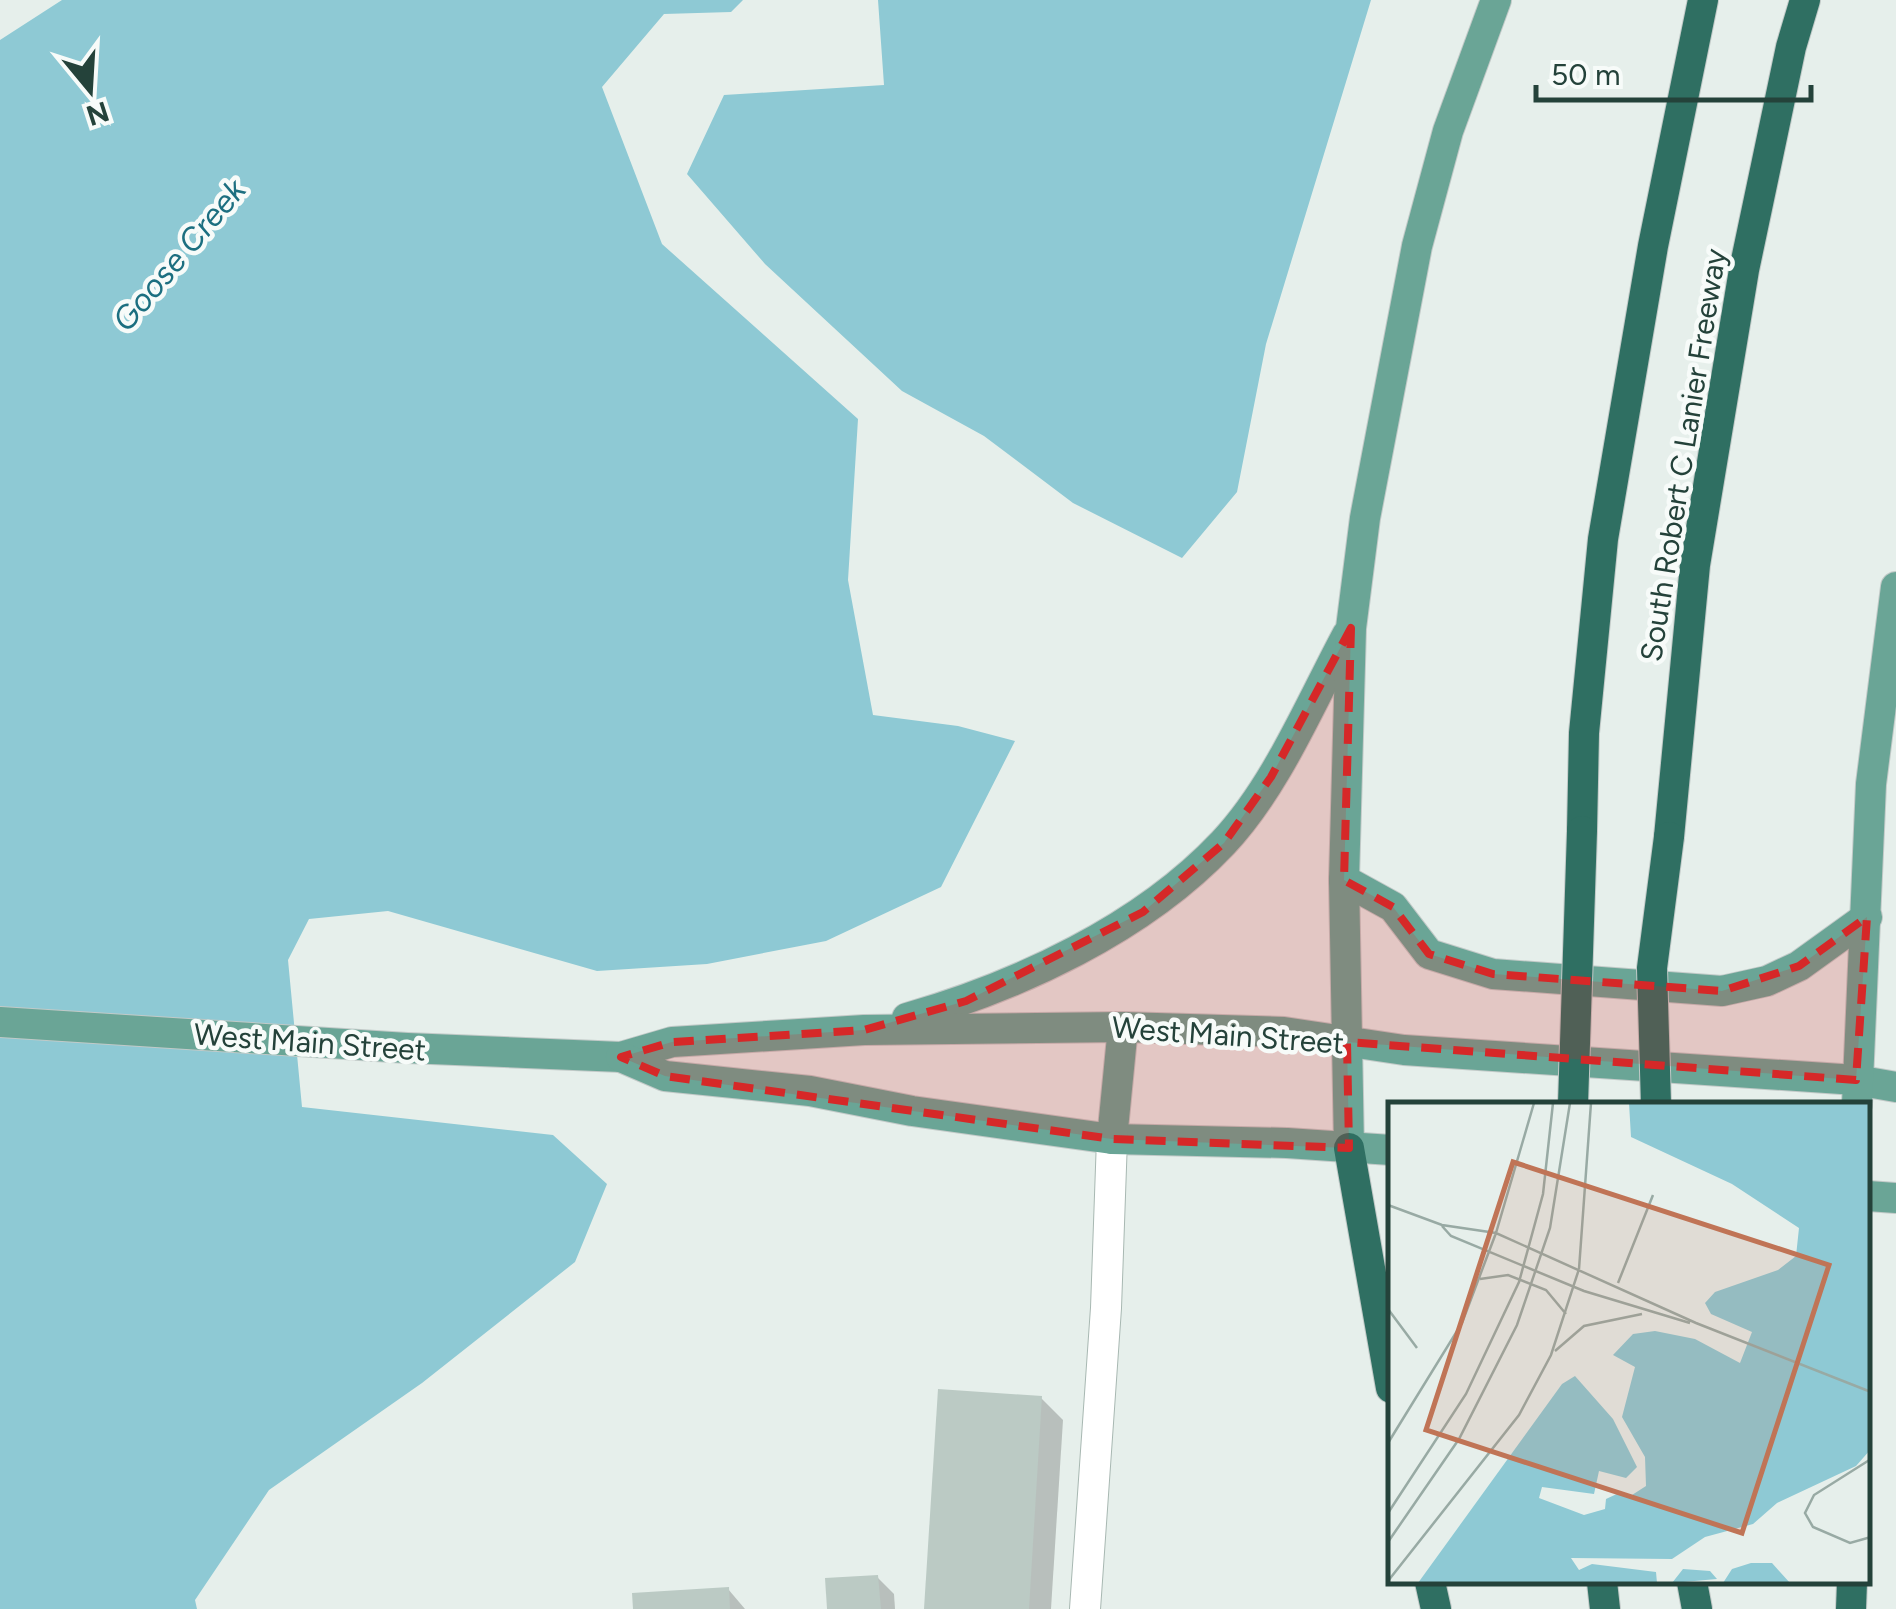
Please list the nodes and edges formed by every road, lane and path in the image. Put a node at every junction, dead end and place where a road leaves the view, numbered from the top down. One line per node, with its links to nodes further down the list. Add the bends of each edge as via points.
1 (1496, 0): 5 (main road, via 1448,131 1417,246)
2 (1703, 0): 15 (highway, South Robert C Lanier Freeway, bridge, via 1652,246 1603,538 1584,733)
3 (1805, 0): 16 (highway, South Robert C Lanier Freeway, bridge, via 1744,270 1695,565 1652,968)
4 (1896, 587): 7 (main road, via 1870,784)
5 (1351, 628): 6 (main road); 10 (main road, via 1271,777 1224,843 1142,912 966,1001)
6 (1344, 880): 7 (main road, via 1393,907 1429,954 1493,974 1722,991 1799,966); 11 (main road)
7 (1866, 917): 14 (main road)
8 (0, 1022): 12 (main road, West Main Street)
9 (1124, 1027): 10 (main road, West Main Street); 11 (main road, West Main Street, via 1284,1032); 17 (main road)
10 (864, 1030): 12 (main road, West Main Street, via 672,1042)
11 (1348, 1042): 14 (main road, West Main Street); 18 (main road)
12 (621, 1057): 17 (main road, West Main Street, via 664,1076 810,1090)
13 (1896, 1088): 14 (main road, West Main Street)
14 (1857, 1092)
15 (1572, 1102)
16 (1656, 1102)
17 (1112, 1139): 18 (main road, West Main Street); 26 (lane)
18 (1349, 1148): 19 (main road, West Main Street); 22 (highway)
19 (1388, 1150)
20 (1871, 1196): 21 (main road)
21 (1896, 1198)
22 (1388, 1371)
23 (1430, 1584): 27 (highway)
24 (1602, 1584): 28 (highway)
25 (1692, 1584): 29 (highway)
26 (1084, 1609)
27 (1436, 1609)
28 (1605, 1609)
29 (1697, 1609)

